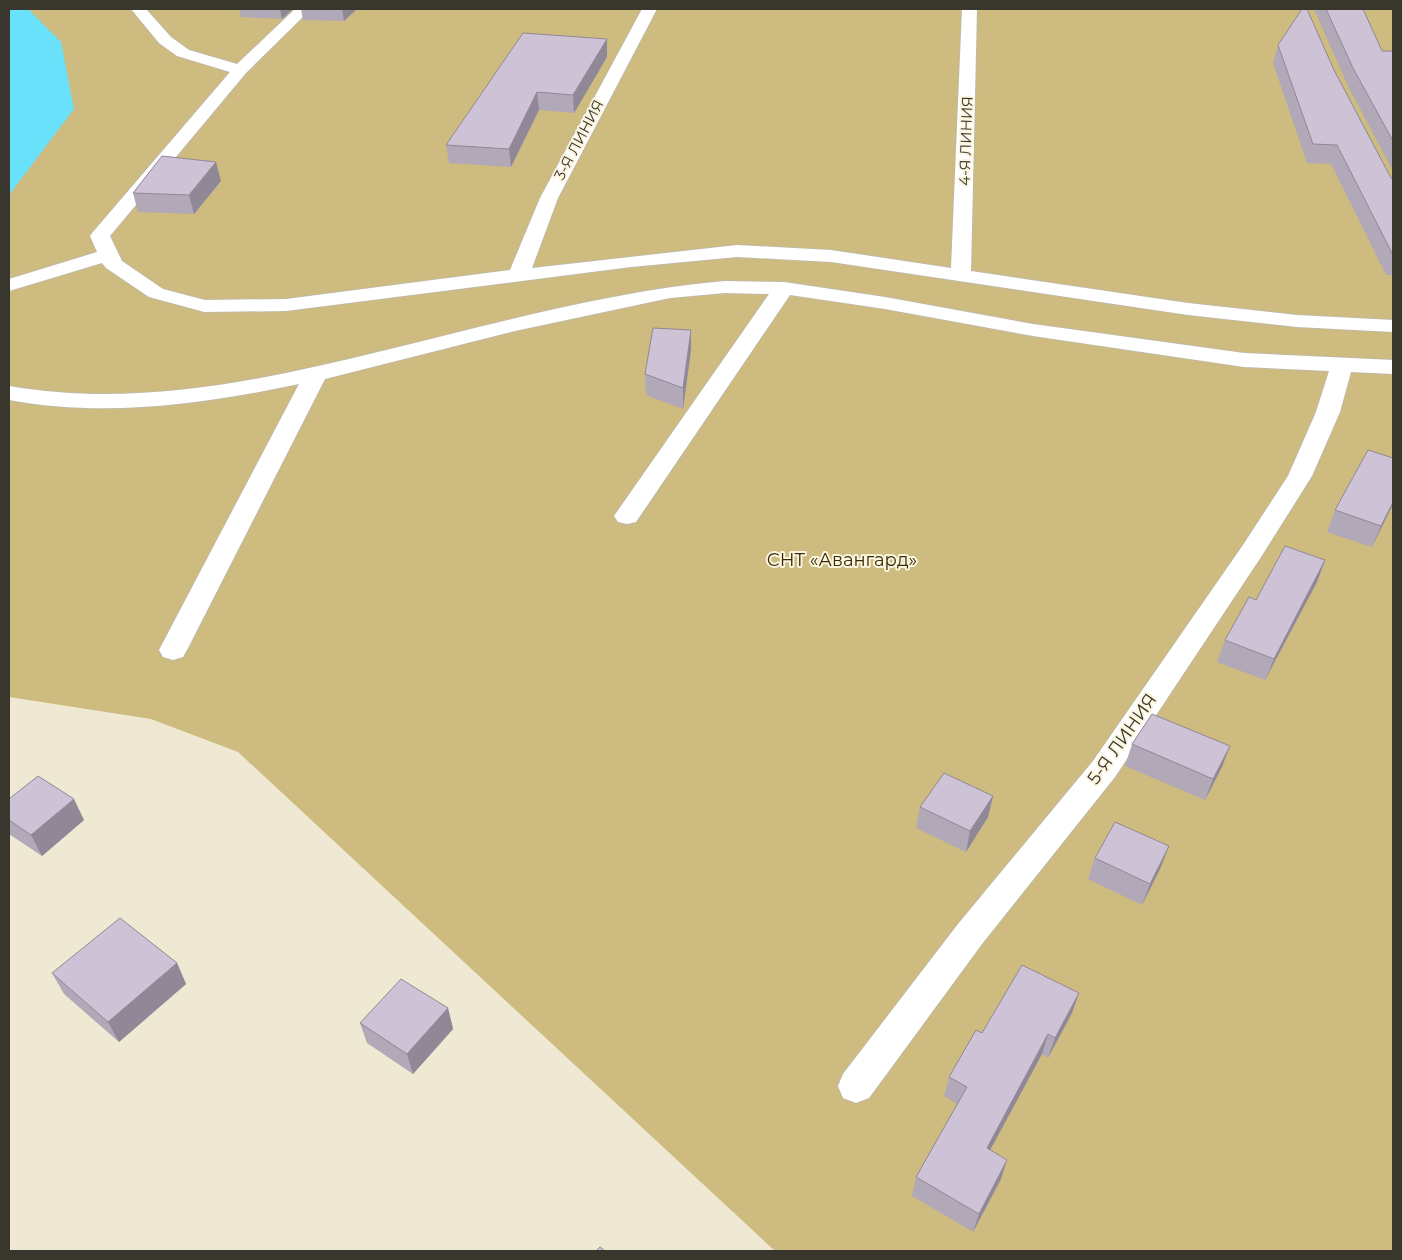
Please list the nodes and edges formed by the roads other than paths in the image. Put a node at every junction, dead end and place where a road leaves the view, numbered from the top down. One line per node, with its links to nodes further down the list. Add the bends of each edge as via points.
1 (138, 9): 5 (street, via 165,40 183,53)
2 (303, 9): 5 (street)
3 (649, 9): 8 (street, 3-Я ЛИНИЯ, via 549,198)
4 (970, 9): 7 (street, 4-Я ЛИНИЯ)
5 (240, 70): 6 (street, via 100,236)
6 (108, 255): 8 (street, via 113,264 156,293 204,306 286,305); 9 (street)
7 (961, 274): 8 (street, via 831,256 737,251 631,260); 11 (street, via 1188,309 1298,321)
8 (518, 277)
9 (9, 285)
10 (784, 288): 12 (street, via 1033,330 1244,360); 14 (street, via 725,287 670,292 515,325); 16 (street)
11 (1393, 326)
12 (1342, 364): 13 (street); 18 (street, 5-Я ЛИНИЯ, via 1328,412 1300,476 1252,551 1104,769 970,934)
13 (1393, 367)
14 (316, 374): 15 (street, via 222,393 143,401 43,399); 17 (street)
15 (9, 393)
16 (627, 516)
17 (173, 650)
18 (856, 1086)

